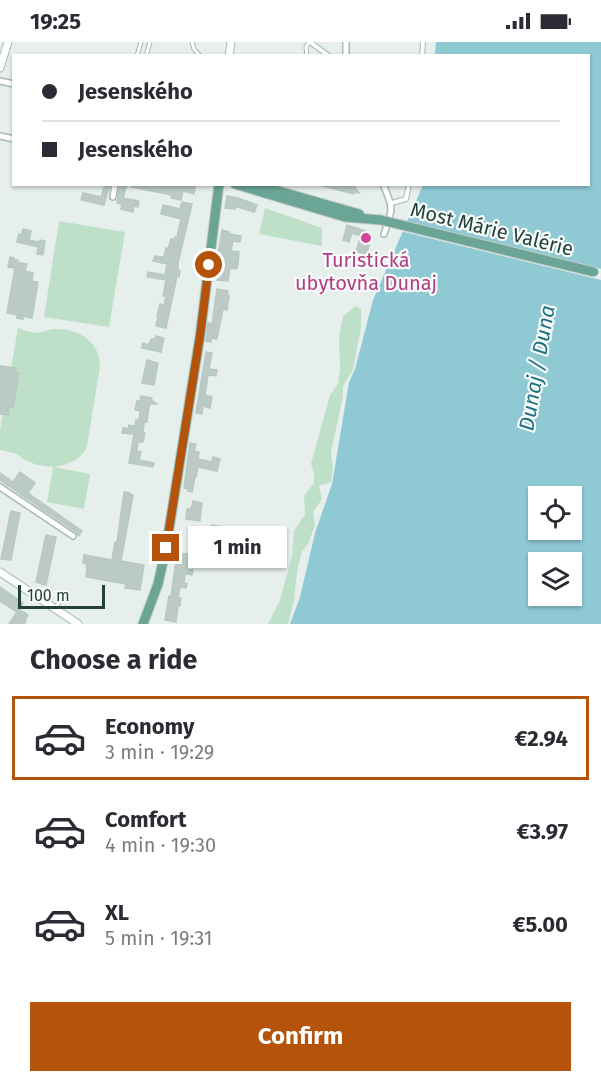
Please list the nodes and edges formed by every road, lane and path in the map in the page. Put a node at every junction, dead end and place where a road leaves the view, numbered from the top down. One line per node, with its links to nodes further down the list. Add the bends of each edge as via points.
1 (8, 42): 4 (street)
2 (310, 42): 3 (street)
3 (325, 54)
4 (0, 68)
5 (115, 186): 12 (street)
6 (219, 186): 13 (main road)
7 (234, 186): 13 (main road)
8 (240, 186): 15 (main road, via 345,217)
9 (261, 186): 15 (main road)
10 (384, 186): 14 (street)
11 (409, 186): 14 (street, via 406,198)
12 (113, 197)
13 (218, 198): 24 (main road, via 166,548)
14 (392, 203): 16 (street)
15 (379, 219): 17 (main road, Most Márie Valérie, bridge)
16 (384, 234)
17 (594, 272)
18 (0, 487): 19 (street)
19 (73, 536)
20 (0, 572): 22 (street)
21 (65, 595): 22 (lane)
22 (55, 609): 23 (street)
23 (78, 624)
24 (143, 624)

